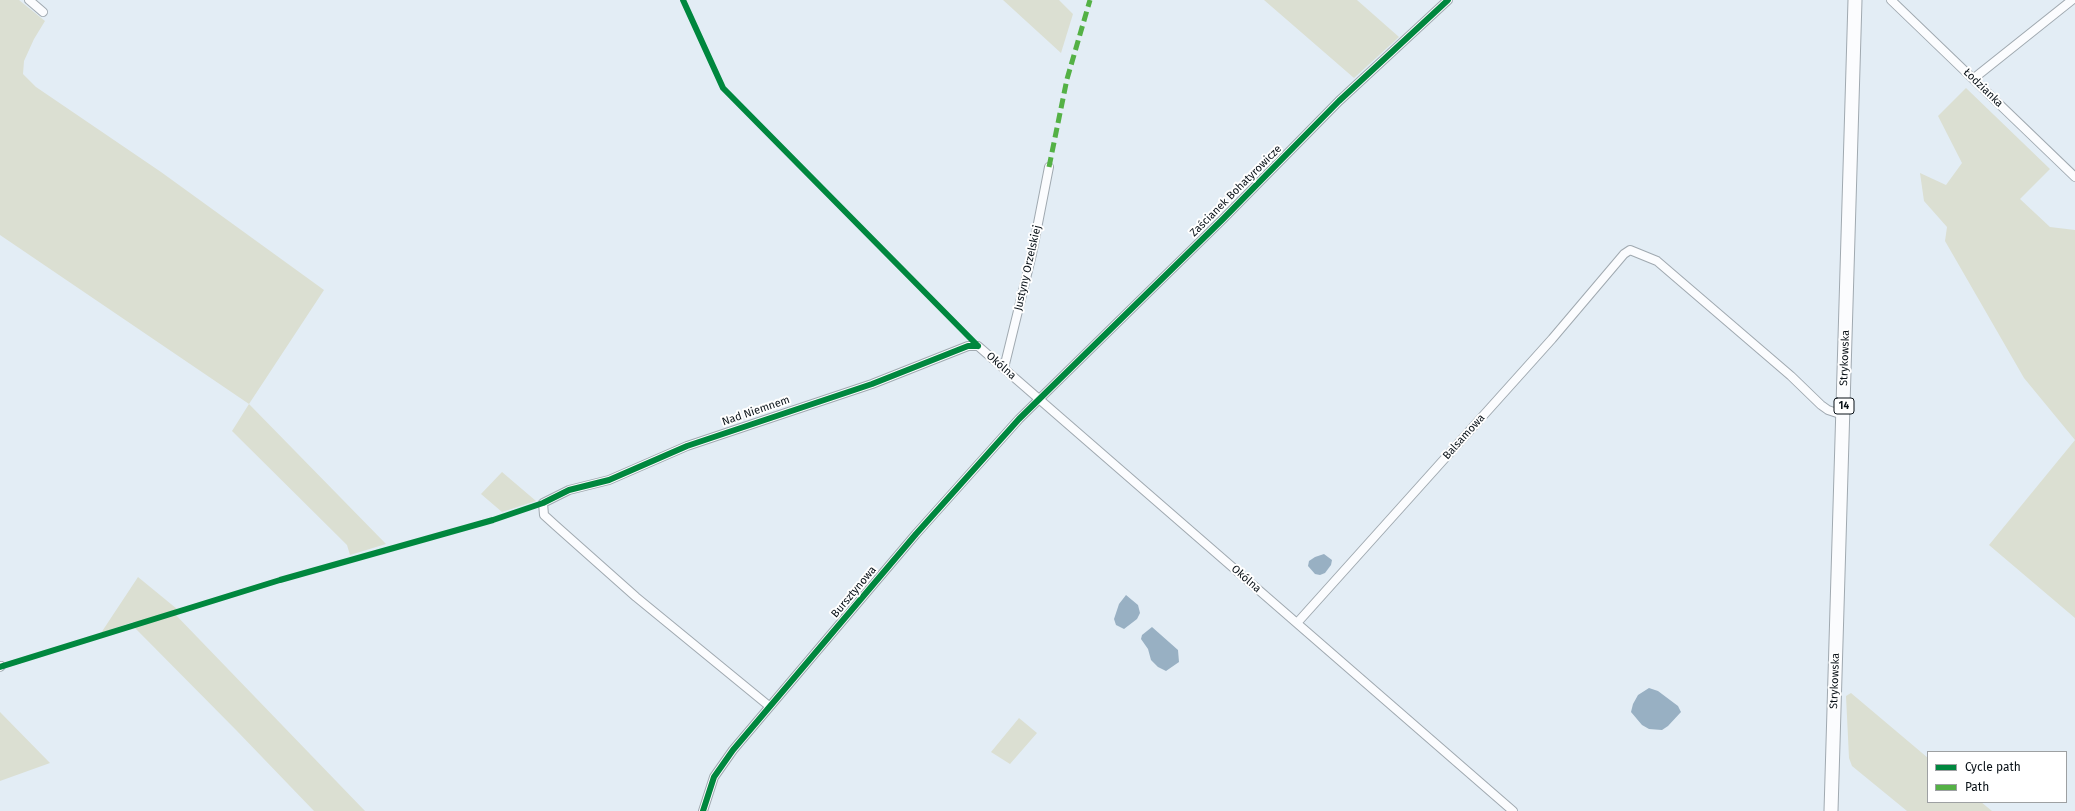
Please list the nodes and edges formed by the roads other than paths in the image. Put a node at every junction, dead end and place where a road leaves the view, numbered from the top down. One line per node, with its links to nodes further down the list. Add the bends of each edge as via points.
1 (29, 0): 6 (street)
2 (1448, 0): 12 (street, Zaścianek Bohatyrowicze, via 1339,101 1223,219)
3 (1855, 0): 13 (main road, Strykowska / 14)
4 (1891, 0): 7 (street, Łodzianka)
5 (2072, 0): 7 (street)
6 (43, 12)
7 (1974, 79): 9 (street, Łodzianka)
8 (1049, 166): 11 (street, Justyny Orzelskiej)
9 (2075, 177)
10 (978, 346): 11 (street, Okólna); 15 (street, Nad Niemnem, via 968,346 872,384 687,446 609,480 569,490 543,503 544,515 555,526 636,597)
11 (1004, 368): 12 (street, Okólna)
12 (1038, 398): 14 (street, Okólna); 15 (street, Bursztynowa, via 916,534)
13 (1843, 415): 14 (street, Balsamowa, via 1821,405 1657,261 1630,250); 18 (main road, Strykowska / 14)
14 (1297, 623): 17 (street, Okólna)
15 (769, 706): 16 (street, Bursztynowa, via 714,777)
16 (703, 811)
17 (1513, 811)
18 (1831, 811)

